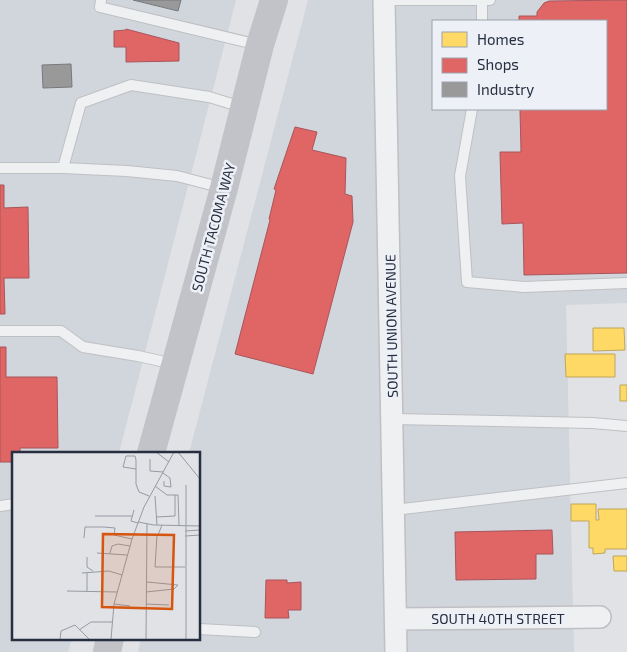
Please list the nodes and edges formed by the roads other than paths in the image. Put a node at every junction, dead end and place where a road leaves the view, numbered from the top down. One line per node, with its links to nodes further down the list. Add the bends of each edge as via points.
1 (101, 0): 6 (lane, via 100,7)
2 (274, 0): 6 (main road, SOUTH TACOMA WAY)
3 (384, 0): 4 (lane); 15 (street, SOUTH UNION AVENUE)
4 (486, 1): 5 (lane)
5 (482, 20)
6 (260, 45): 7 (main road, SOUTH TACOMA WAY)
7 (244, 107): 10 (lane, via 208,97 132,85 81,103); 11 (main road, SOUTH TACOMA WAY)
8 (472, 110): 12 (lane, via 460,176 467,282 524,286)
9 (0, 168): 10 (lane)
10 (64, 168): 11 (lane, via 177,176)
11 (224, 188): 14 (main road, SOUTH TACOMA WAY)
12 (627, 283)
13 (0, 330): 14 (lane, via 61,331 83,348)
14 (175, 364): 17 (main road, SOUTH TACOMA WAY)
15 (393, 418): 16 (lane); 19 (street, SOUTH UNION AVENUE)
16 (627, 426)
17 (151, 452)
18 (627, 483): 19 (lane)
19 (394, 510): 21 (street, SOUTH UNION AVENUE)
20 (600, 617): 21 (street, SOUTH 40TH STREET)
21 (396, 619): 24 (street, SOUTH UNION AVENUE)
22 (200, 629): 23 (lane)
23 (255, 632)
24 (396, 652)

